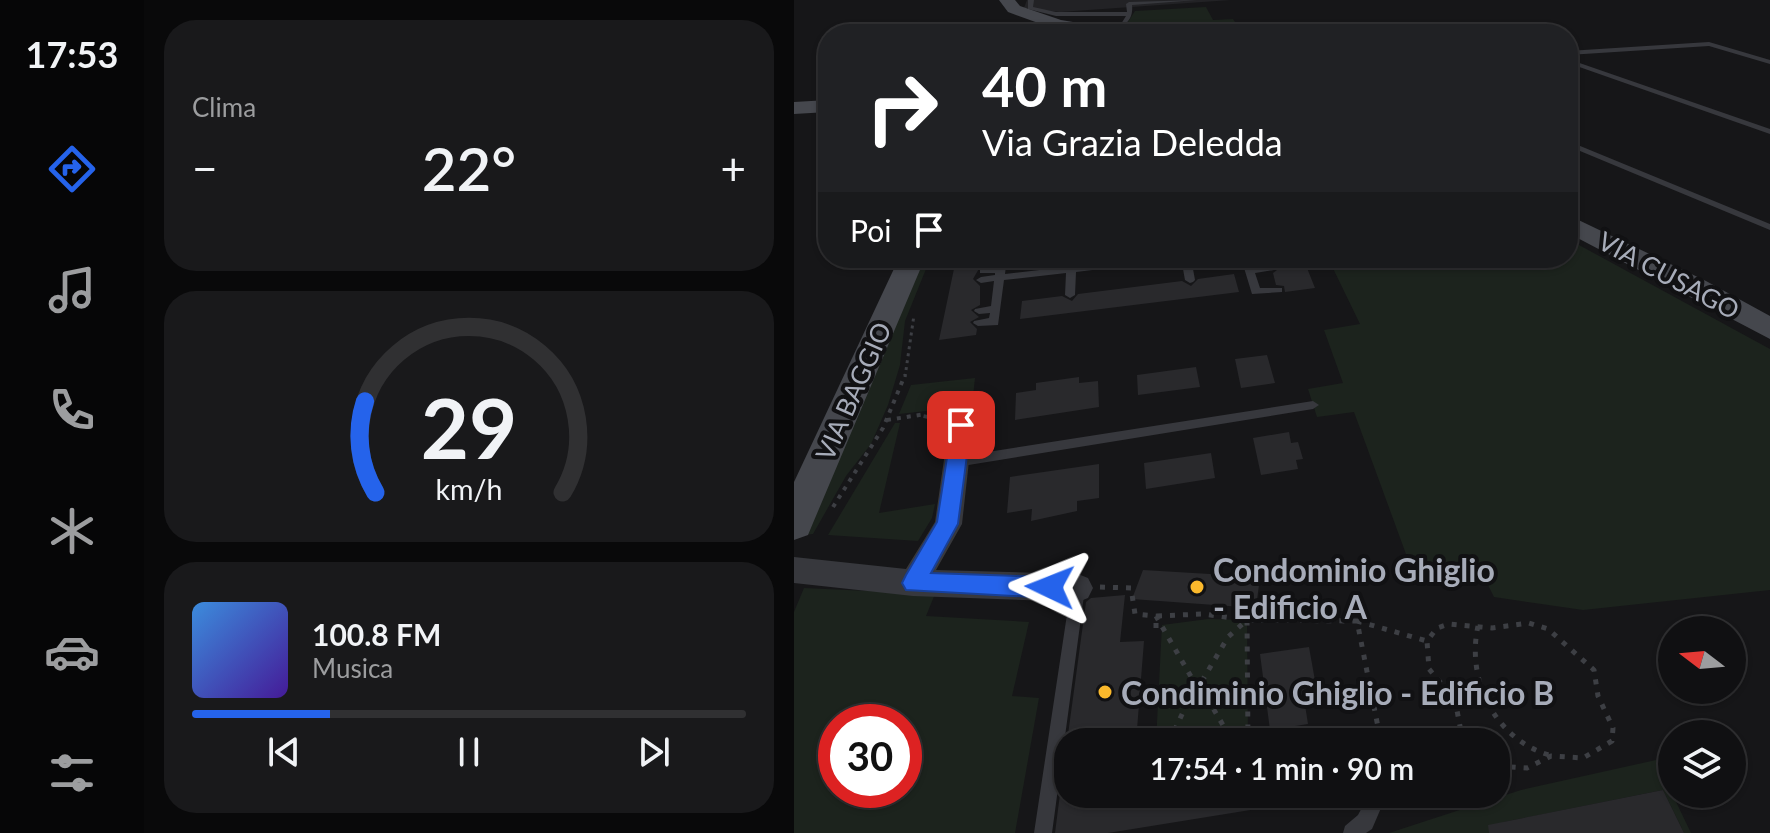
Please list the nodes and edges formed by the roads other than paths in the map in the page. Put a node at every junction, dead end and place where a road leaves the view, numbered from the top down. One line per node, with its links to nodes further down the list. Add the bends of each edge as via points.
1 (991, 0): 8 (main road)
2 (1007, 0): 9 (main road, via 1014,9)
3 (1031, 0): 6 (lane, via 1028,6 1041,12)
4 (1085, 0): 6 (lane)
5 (1194, 0): 7 (lane, via 1129,4)
6 (1089, 13): 7 (lane)
7 (1130, 14): 10 (lane)
8 (1011, 24)
9 (1058, 24)
10 (1124, 24)
11 (1578, 52): 12 (lane, via 1709,44)
12 (1770, 62)
13 (1578, 65): 16 (lane)
14 (818, 107): 15 (main road)
15 (794, 108)
16 (1770, 132)
17 (1578, 147): 18 (lane)
18 (1770, 227)
19 (1578, 228): 35 (main road, VIA CUSAGO)
20 (922, 268): 39 (main road, VIA BAGGIO)
21 (1047, 268): 29 (lane)
22 (1065, 268): 29 (lane)
23 (1077, 268): 33 (lane)
24 (1188, 268): 31 (lane)
25 (1249, 268): 28 (lane)
26 (1271, 268): 28 (lane)
27 (1001, 271): 29 (lane); 30 (lane); 34 (lane, via 995,318)
28 (1250, 271): 32 (lane, via 1256,292)
29 (1047, 272)
30 (982, 275)
31 (1190, 280)
32 (1278, 290)
33 (1070, 295)
34 (978, 317)
35 (1770, 329)
36 (1313, 405): 38 (lane)
37 (961, 425): 38 (street)
38 (956, 462): 41 (street, via 948,524)
39 (794, 523)
40 (794, 570): 41 (street)
41 (913, 583): 42 (street)
42 (1078, 588): 44 (lane)
43 (1372, 808): 45 (lane)
44 (1043, 833)
45 (1352, 833)

